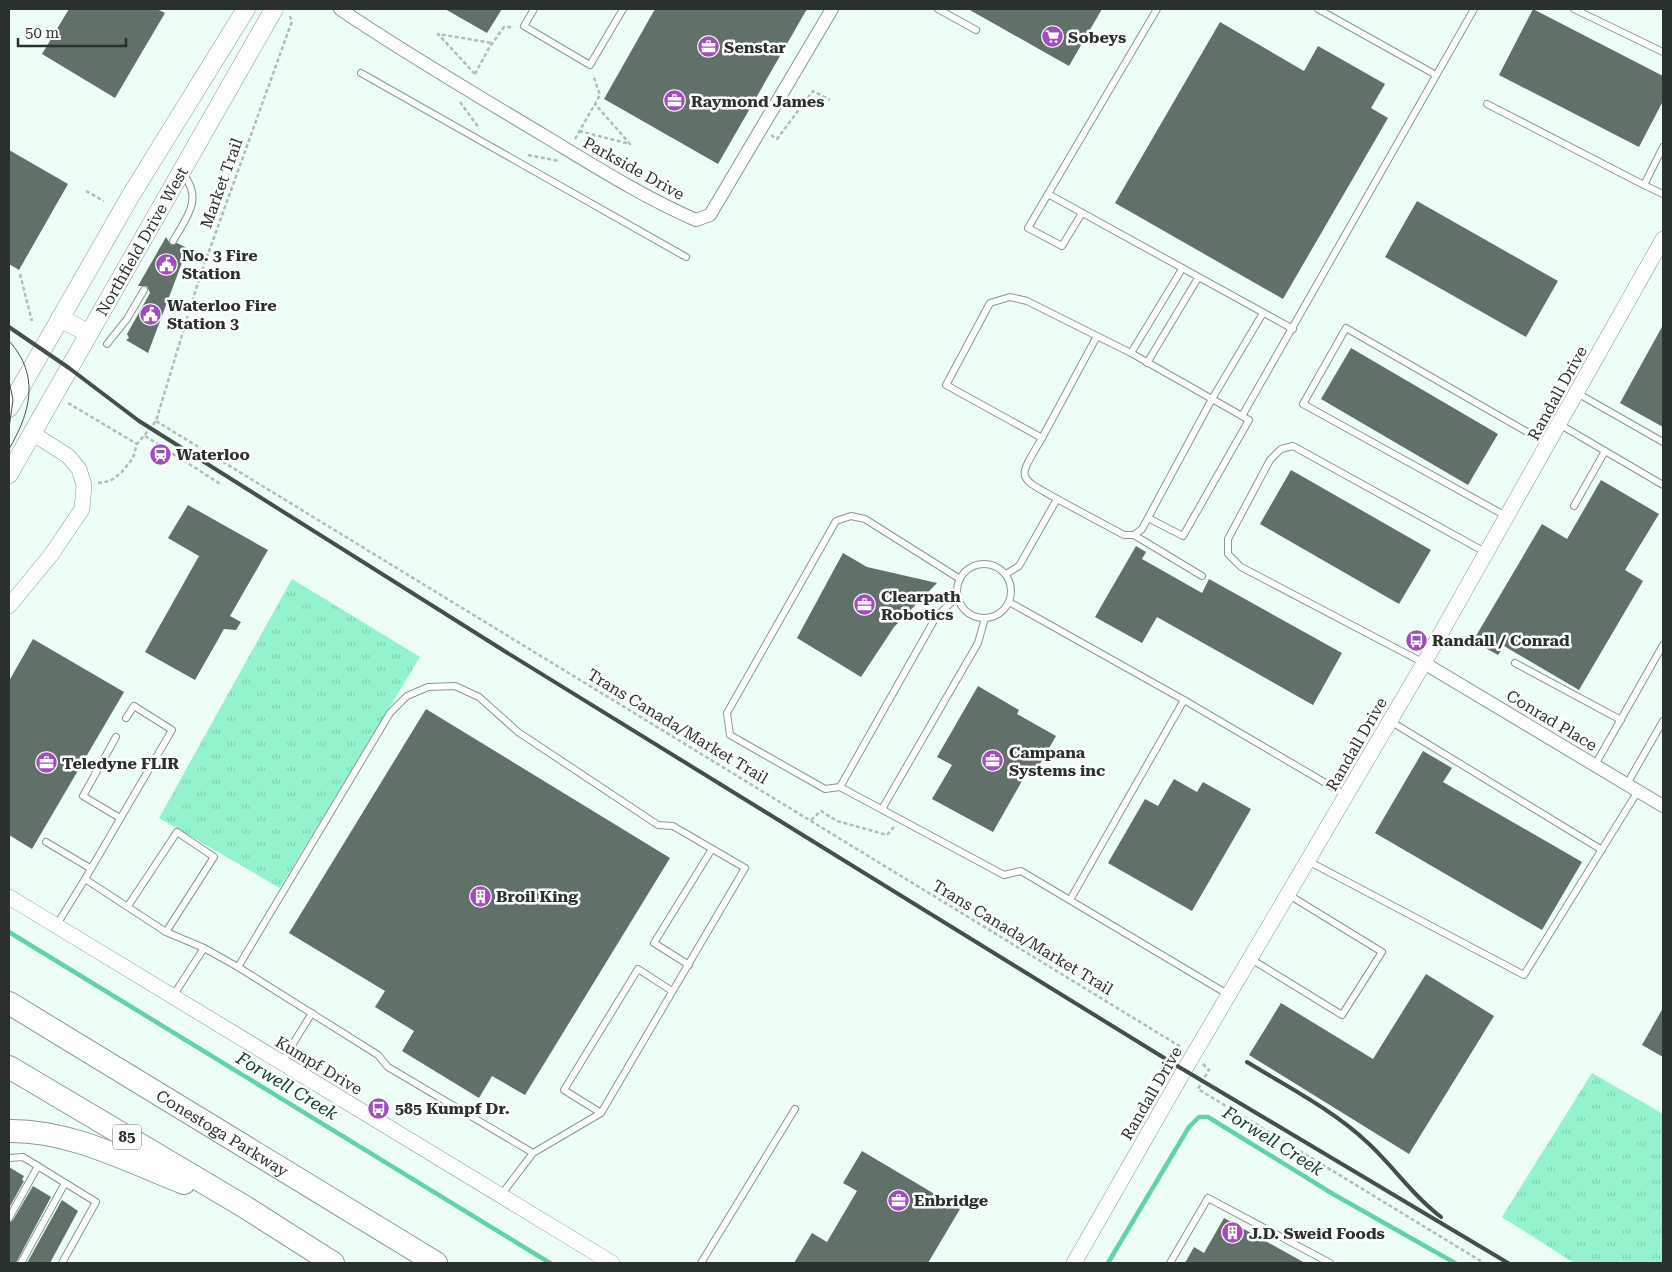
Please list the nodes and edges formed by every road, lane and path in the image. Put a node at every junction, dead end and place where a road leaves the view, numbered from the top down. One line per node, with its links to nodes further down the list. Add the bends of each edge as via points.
1 (246, 9): 33 (main road, Northfield Drive West)
2 (340, 9): 5 (street, Parkside Drive, via 597,167 696,220 710,215)
3 (534, 9): 12 (lane)
4 (623, 9): 16 (lane)
5 (832, 9)
6 (938, 9): 13 (lane)
7 (1157, 9): 36 (lane)
8 (1318, 9): 19 (lane)
9 (1474, 9): 19 (lane)
10 (1574, 9): 15 (lane)
11 (281, 10): 32 (main road, Northfield Drive West); 61 (path, Market Trail, via 292,21 199,279)
12 (524, 26): 14 (path, via 504,27); 16 (lane)
13 (976, 30)
14 (492, 43): 18 (path); 18 (path, via 438,34)
15 (1663, 52)
16 (590, 65): 23 (path, via 600,95)
17 (361, 73): 29 (lane)
18 (475, 74): 20 (path)
19 (1436, 75): 50 (lane)
20 (472, 79)
21 (462, 99): 29 (path, via 460,102)
22 (830, 100): 26 (path, via 813,91 777,139)
23 (595, 104): 25 (path); 25 (path, via 630,144)
24 (1486, 104): 34 (lane)
25 (579, 131): 27 (path)
26 (770, 135)
27 (574, 141)
28 (1663, 147): 34 (lane)
29 (495, 149): 42 (lane)
30 (524, 154): 31 (path, via 561,161)
31 (565, 158)
32 (180, 171): 33 (main road, via 163,166); 41 (lane, via 190,182 194,197); 51 (main road, Northfield Drive West)
33 (146, 172): 48 (main road, Northfield Drive West)
34 (1644, 184): 37 (lane)
35 (86, 191): 38 (path)
36 (1048, 194): 39 (lane); 39 (lane, via 1028,228 1062,246)
37 (1663, 194)
38 (104, 201)
39 (1082, 213): 43 (lane)
40 (1663, 239): 56 (street, Randall Drive)
41 (173, 241)
42 (686, 258)
43 (1182, 269): 45 (lane); 54 (lane)
44 (20, 274): 49 (path)
45 (1198, 278): 47 (lane); 55 (lane)
46 (144, 290): 53 (lane)
47 (1263, 313): 50 (lane); 57 (lane)
48 (60, 318): 51 (main road); 59 (main road, Northfield Drive West)
49 (32, 321)
50 (1293, 329): 60 (lane)
51 (88, 333): 63 (main road, Northfield Drive West)
52 (1097, 336): 54 (lane); 65 (lane); 65 (lane, via 1027,301 1010,297 990,303 946,385)
53 (107, 344)
54 (1131, 353): 55 (lane)
55 (1147, 363): 57 (lane)
56 (1577, 393): 62 (street, Randall Drive); 66 (lane)
57 (1212, 399): 60 (lane); 77 (lane)
58 (66, 402): 67 (path)
59 (9, 408)
60 (1242, 416): 77 (lane, via 1249,420 1183,536)
61 (156, 422): 64 (path); 105 (path, Trans Canada/Market Trail)
62 (1559, 424): 68 (street, Randall Drive); 69 (lane)
63 (32, 433): 70 (main road, Northfield Drive West); 71 (street, via 68,456)
64 (145, 436): 67 (path); 72 (path)
65 (1042, 438): 74 (lane, via 1024,469 1024,475 1027,481)
66 (1663, 442)
67 (138, 444): 71 (path, via 133,458 121,473 110,481)
68 (1548, 444): 76 (street, Randall Drive); 76 (lane, via 1346,328 1302,404)
69 (1605, 451): 73 (lane); 75 (lane)
70 (9, 474)
71 (84, 485): 85 (street, via 82,509 51,556)
72 (222, 485)
73 (1663, 485)
74 (1057, 500): 78 (lane, via 1124,535); 80 (lane, via 1019,566)
75 (1574, 506)
76 (1507, 517): 79 (street, Randall Drive)
77 (1148, 518): 78 (lane)
78 (1134, 535): 81 (lane)
79 (1487, 553): 89 (street, Randall Drive); 89 (lane, via 1293,446 1281,449 1270,460 1228,539 1228,554 1242,567)
80 (1006, 574): 82 (lane, via 983,564 966,571); 84 (lane, via 1012,593)
81 (1202, 576)
82 (960, 579): 83 (lane); 98 (lane, via 866,519 851,516 836,521 727,713 727,725 730,735 825,789)
83 (958, 596): 86 (lane, via 968,613); 98 (lane, via 936,617)
84 (1009, 602): 86 (lane, via 1000,613); 90 (lane)
85 (9, 606)
86 (985, 618): 102 (lane, via 978,643)
87 (1663, 645): 92 (lane)
88 (1515, 662): 92 (lane)
89 (1424, 663): 93 (street, Randall Drive); 97 (street, Conrad Place)
90 (1184, 700): 100 (lane); 114 (lane)
91 (126, 718): 103 (lane, via 134,706 172,730)
92 (1620, 720): 97 (lane)
93 (1390, 721): 100 (street, Randall Drive); 108 (lane)
94 (1663, 721): 95 (lane)
95 (1661, 732): 99 (lane)
96 (116, 737): 103 (lane, via 83,796)
97 (1595, 765): 99 (street, Conrad Place)
98 (840, 786): 102 (lane)
99 (1633, 788): 101 (street, Conrad Place); 108 (lane)
100 (1347, 795): 109 (street, Randall Drive)
101 (1663, 806)
102 (882, 809): 104 (lane)
103 (120, 818): 110 (lane)
104 (900, 819): 105 (path, via 887,835 837,821 821,812); 114 (lane, via 1004,875 1021,871)
105 (811, 820): 127 (path, Trans Canada/Market Trail)
106 (46, 842): 110 (lane)
107 (712, 849): 120 (lane, via 745,868); 120 (lane, via 654,943); 121 (lane, via 673,826 658,825 518,732 479,697 455,686 428,687 408,696 390,713)
108 (1602, 850): 109 (lane, via 1524,975)
109 (1308, 861): 112 (street, Randall Drive)
110 (90, 868): 111 (lane)
111 (85, 879): 115 (lane); 116 (lane)
112 (1289, 895): 119 (street, Randall Drive); 119 (lane, via 1382,952 1342,1015)
113 (9, 897): 116 (street, Kumpf Drive)
114 (1070, 900): 123 (lane)
115 (128, 906): 117 (lane); 117 (lane, via 177,832 214,856)
116 (56, 926): 124 (street, Kumpf Drive)
117 (166, 932): 118 (lane)
118 (204, 948): 121 (lane); 124 (lane)
119 (1251, 958): 123 (street, Randall Drive)
120 (689, 965): 122 (lane)
121 (238, 967): 126 (lane)
122 (672, 991): 132 (lane); 132 (lane, via 638,970 564,1090)
123 (1230, 995): 147 (street, Randall Drive)
124 (172, 997): 128 (street, Kumpf Drive)
125 (9, 1003): 144 (highway, Conestoga Parkway)
126 (312, 1013): 128 (lane); 134 (lane, via 378,1054 388,1067)
127 (1187, 1050)
128 (281, 1063): 138 (street, Kumpf Drive)
129 (1204, 1065): 150 (path, via 1209,1070 1198,1089)
130 (9, 1067): 139 (highway, 85)
131 (795, 1109): 146 (lane)
132 (601, 1113): 134 (lane)
133 (9, 1131): 139 (highway, via 35,1130 76,1141)
134 (533, 1153): 138 (lane)
135 (9, 1158): 136 (lane, via 23,1157)
136 (38, 1166): 137 (lane); 140 (lane)
137 (65, 1183): 141 (lane); 142 (lane, via 96,1202)
138 (501, 1196): 145 (street, Kumpf Drive)
139 (245, 1207): 143 (highway, 85)
140 (9, 1218)
141 (21, 1263)
142 (62, 1263)
143 (333, 1263)
144 (436, 1263)
145 (612, 1263)
146 (701, 1263)
147 (1074, 1263)
148 (1170, 1263): 149 (lane, via 1208,1198)
149 (1330, 1263)
150 (1484, 1263)

